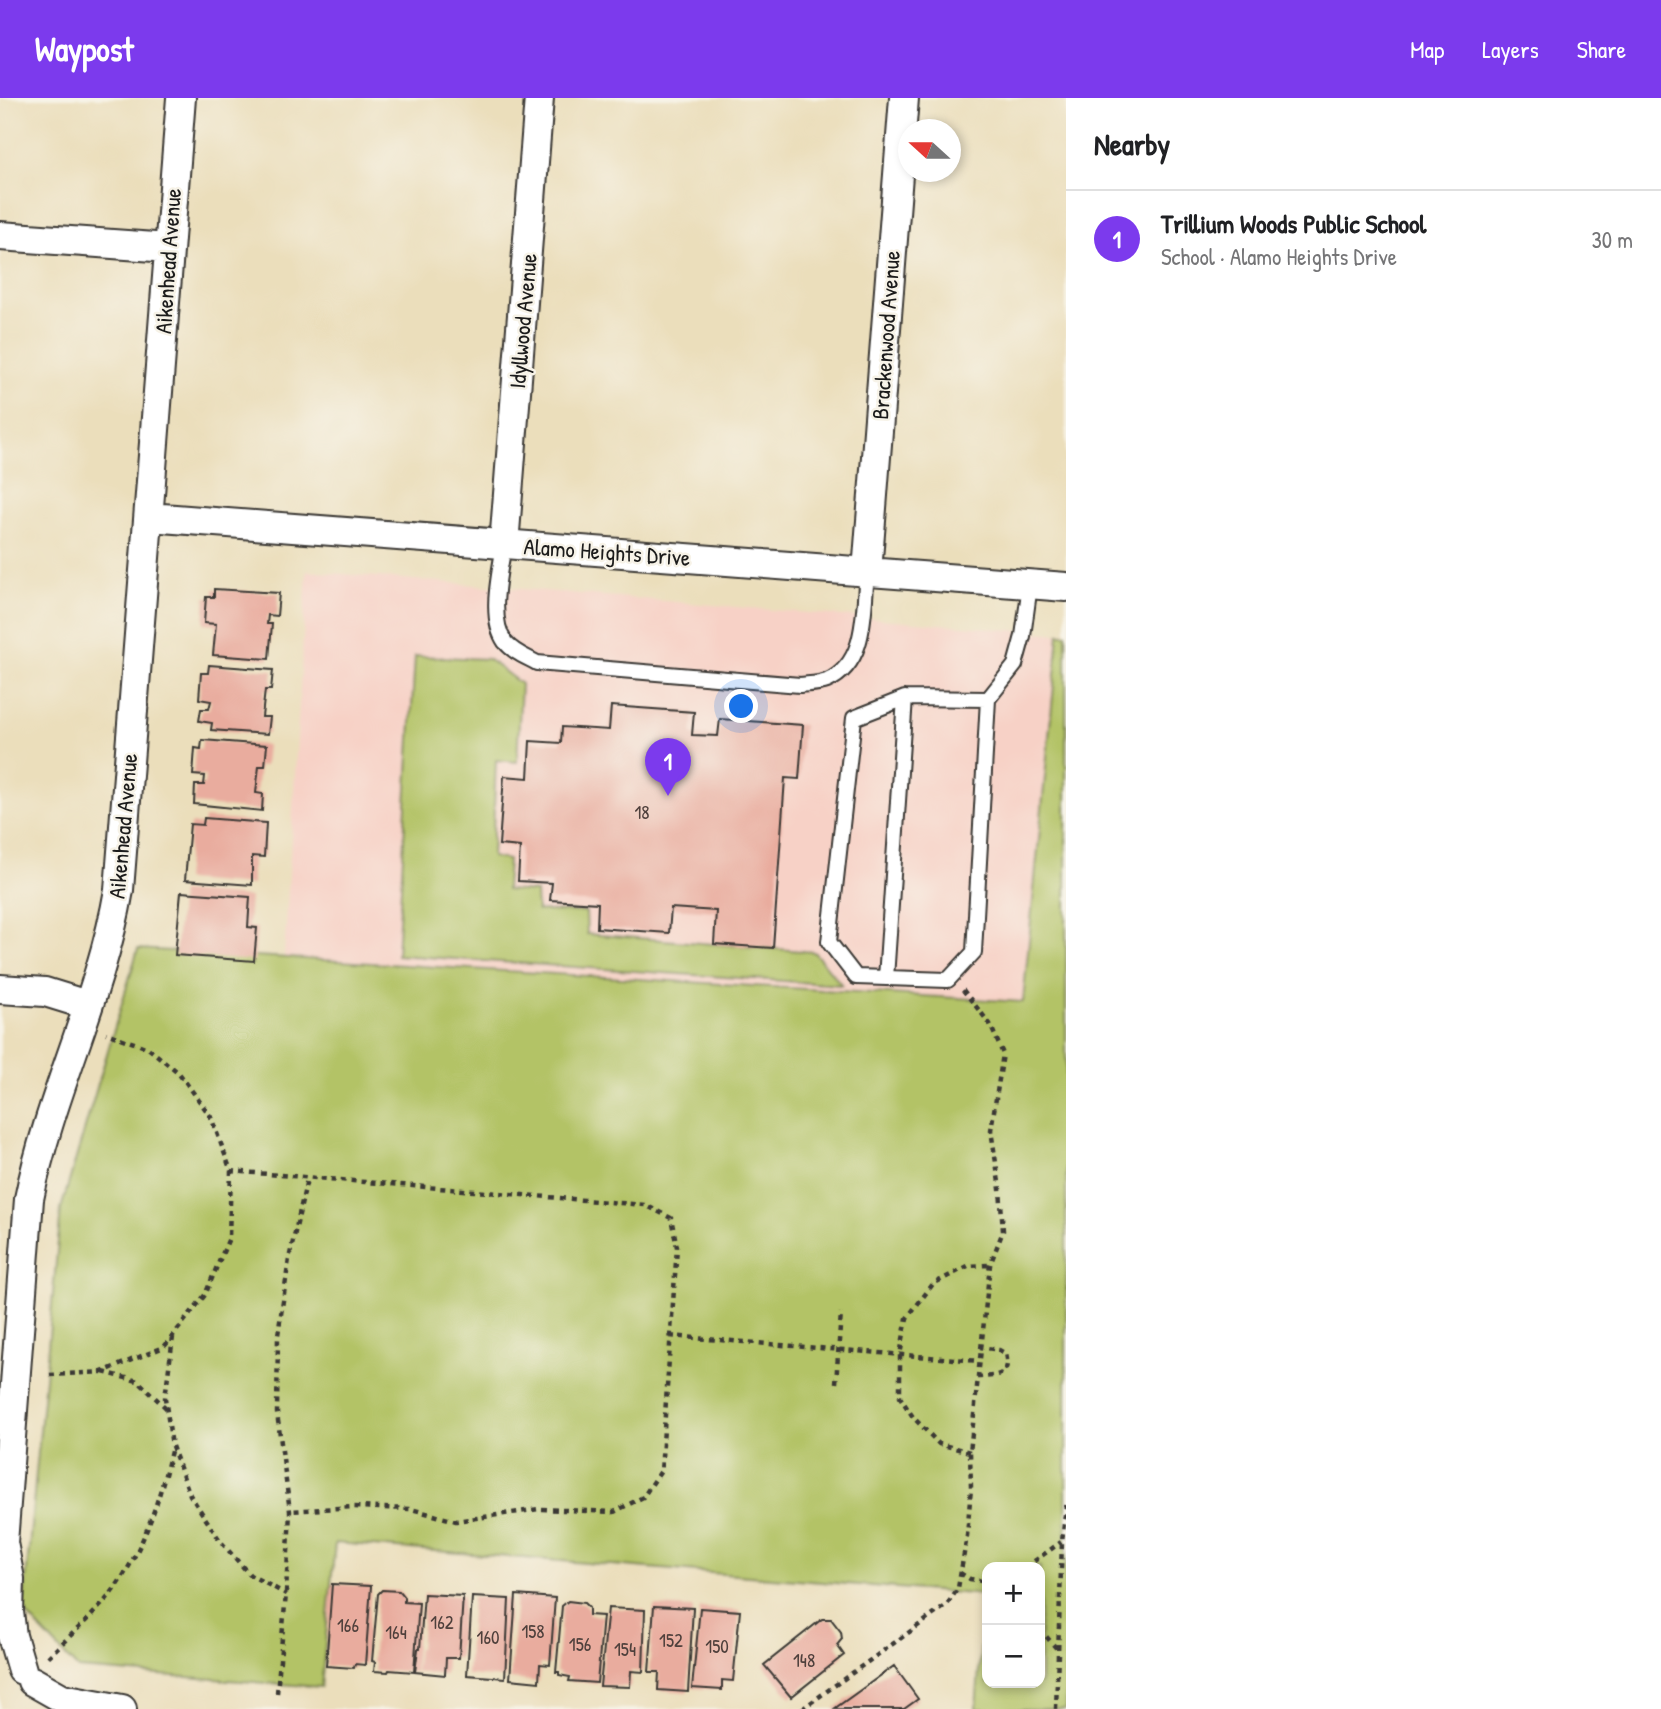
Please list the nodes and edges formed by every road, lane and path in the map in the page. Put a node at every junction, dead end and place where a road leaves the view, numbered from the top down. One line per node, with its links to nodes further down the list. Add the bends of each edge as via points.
1 (181, 98): 5 (street, Aikenhead Avenue)
2 (539, 98): 7 (street, Idyllwood Avenue)
3 (904, 98): 8 (street, Brackenwood Avenue)
4 (0, 236): 5 (street)
5 (169, 248): 6 (street, Aikenhead Avenue)
6 (149, 517): 7 (street, Alamo Heights Drive); 16 (street, Aikenhead Avenue, via 119,890)
7 (504, 545): 8 (street, Alamo Heights Drive); 8 (lane, via 496,607 499,628 516,652 537,663 800,685 825,682 844,671 856,653)
8 (867, 572): 9 (street, Alamo Heights Drive)
9 (1030, 585): 10 (street, Alamo Heights Drive); 12 (lane, via 1014,665)
10 (1066, 587)
11 (905, 698): 12 (lane); 14 (lane); 14 (lane, via 854,718 830,942 856,976)
12 (988, 699): 13 (lane, via 974,951)
13 (951, 976): 14 (lane, via 948,980); 20 (path, via 990,1024 1003,1054 991,1130 1003,1231)
14 (886, 978)
15 (0, 989): 16 (street, via 45,992)
16 (87, 1005): 24 (street, Aikenhead Avenue, via 35,1172)
17 (102, 1032): 18 (path, via 148,1048 179,1073 211,1117)
18 (230, 1171): 19 (path); 22 (path, via 229,1238 205,1295)
19 (307, 1179): 23 (path, via 645,1205 671,1218 677,1247); 37 (path, via 278,1335 277,1413)
20 (990, 1265): 25 (path); 27 (path, via 968,1266 933,1284 907,1318)
21 (841, 1313): 26 (path)
22 (173, 1335): 29 (path, via 164,1347); 33 (path)
23 (670, 1336): 26 (path); 37 (path, via 661,1471 643,1497 614,1512 539,1509 456,1521 411,1510)
24 (9, 1337): 39 (street, Aikenhead Avenue)
25 (980, 1347): 28 (path); 31 (path, via 999,1350 1008,1363 999,1376)
26 (840, 1348): 27 (path); 32 (path)
27 (900, 1355): 28 (path); 35 (path, via 900,1397 913,1417 939,1444)
28 (979, 1361): 31 (path)
29 (102, 1372): 30 (path); 33 (path, via 138,1381)
30 (50, 1375)
31 (977, 1377): 35 (path)
32 (836, 1384)
33 (167, 1409): 34 (path)
34 (173, 1446): 43 (path, via 190,1495 221,1542 250,1575); 46 (path, via 158,1504 138,1549 108,1596)
35 (970, 1452): 41 (path, via 970,1500)
36 (1066, 1505): 38 (path)
37 (290, 1511): 43 (path)
38 (1062, 1542): 40 (path); 45 (path)
39 (2, 1547): 46 (street, Aikenhead Avenue, via 10,1579 12,1636)
40 (1033, 1562)
41 (960, 1573): 42 (path); 50 (path, via 958,1588 947,1605)
42 (982, 1581)
43 (286, 1594): 47 (path)
44 (1045, 1635): 45 (path)
45 (1057, 1648): 51 (path)
46 (25, 1668): 48 (street, Aikenhead Avenue, via 38,1694); 49 (street, via 54,1695)
47 (277, 1693)
48 (39, 1709)
49 (122, 1709)
50 (802, 1709)
51 (1056, 1709)

